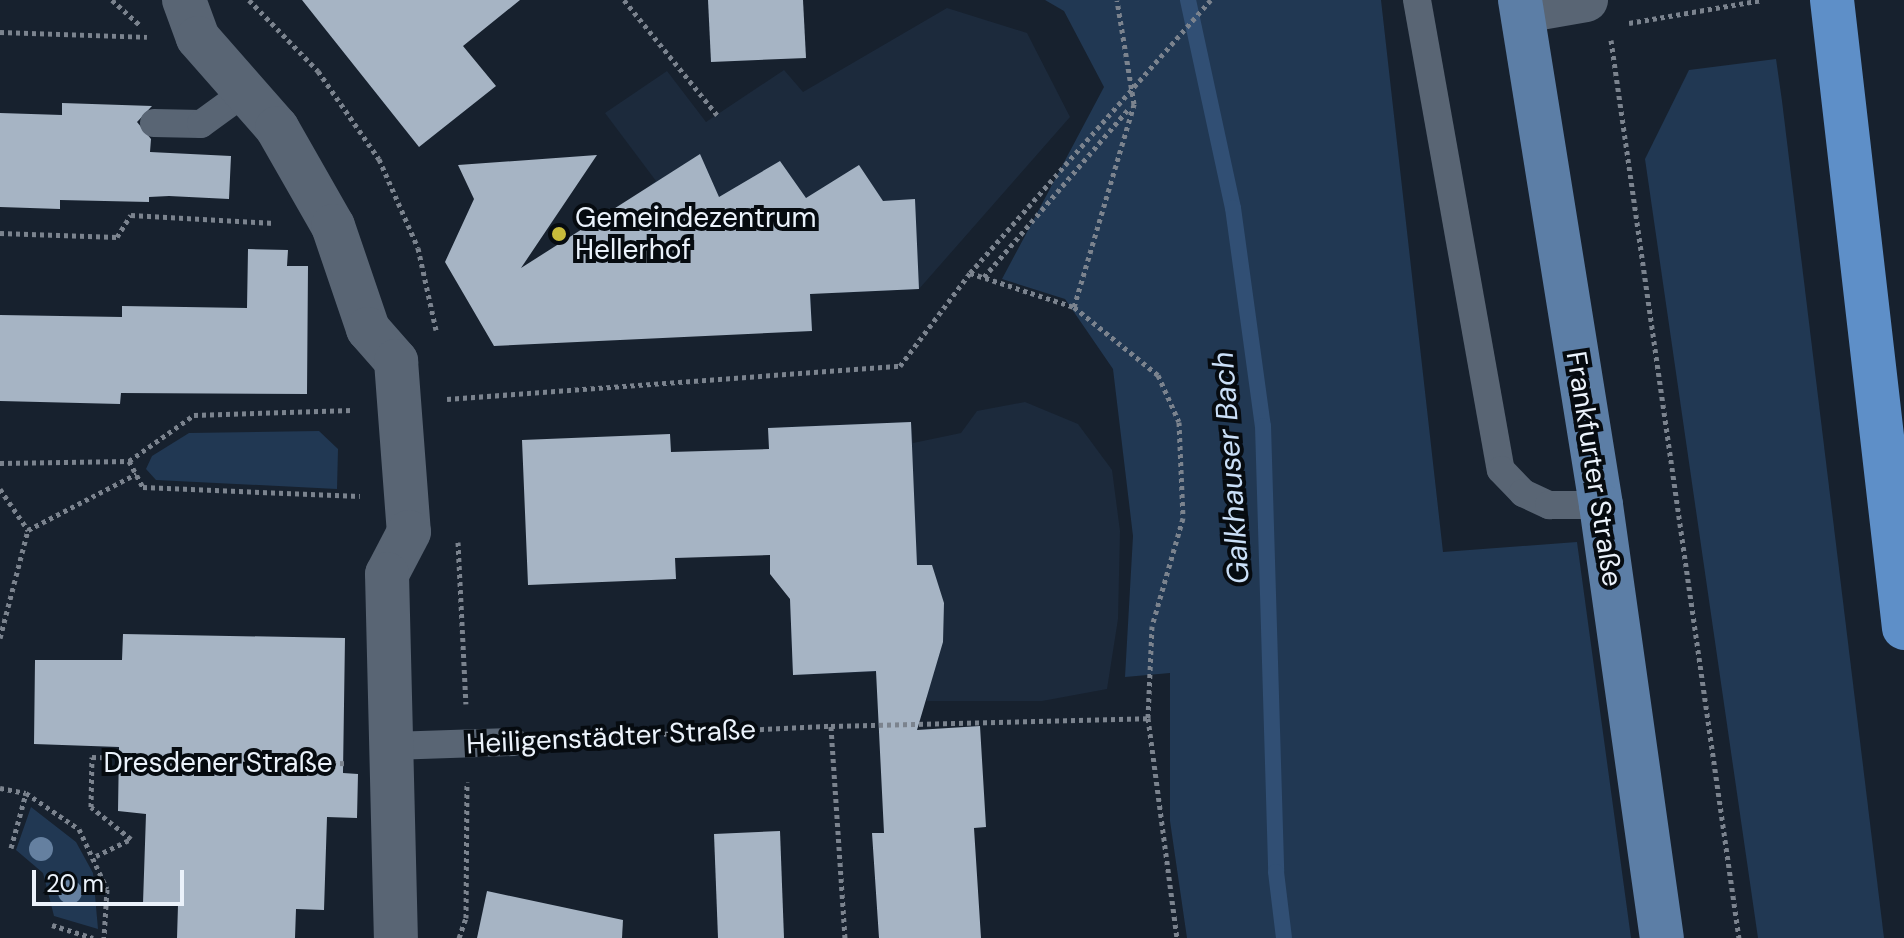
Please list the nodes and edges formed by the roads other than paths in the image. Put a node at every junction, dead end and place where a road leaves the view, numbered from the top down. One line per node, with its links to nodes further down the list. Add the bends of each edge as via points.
1 (184, 0): 6 (street, via 198,38)
2 (1417, 0): 8 (lane, via 1501,470 1523,493 1549,505)
3 (1832, 0): 9 (highway)
4 (1521, 5): 5 (street); 8 (main road, Frankfurter Straße)
5 (1598, 13)
6 (245, 92): 7 (lane, via 201,124); 11 (street, via 277,128 333,226 368,329 396,361 409,532 387,574)
7 (154, 123)
8 (1601, 505): 13 (main road, Frankfurter Straße)
9 (1904, 628)
10 (514, 742): 11 (lane, Heiligenstädter Straße)
11 (391, 756): 12 (street)
12 (396, 938)
13 (1662, 938)

